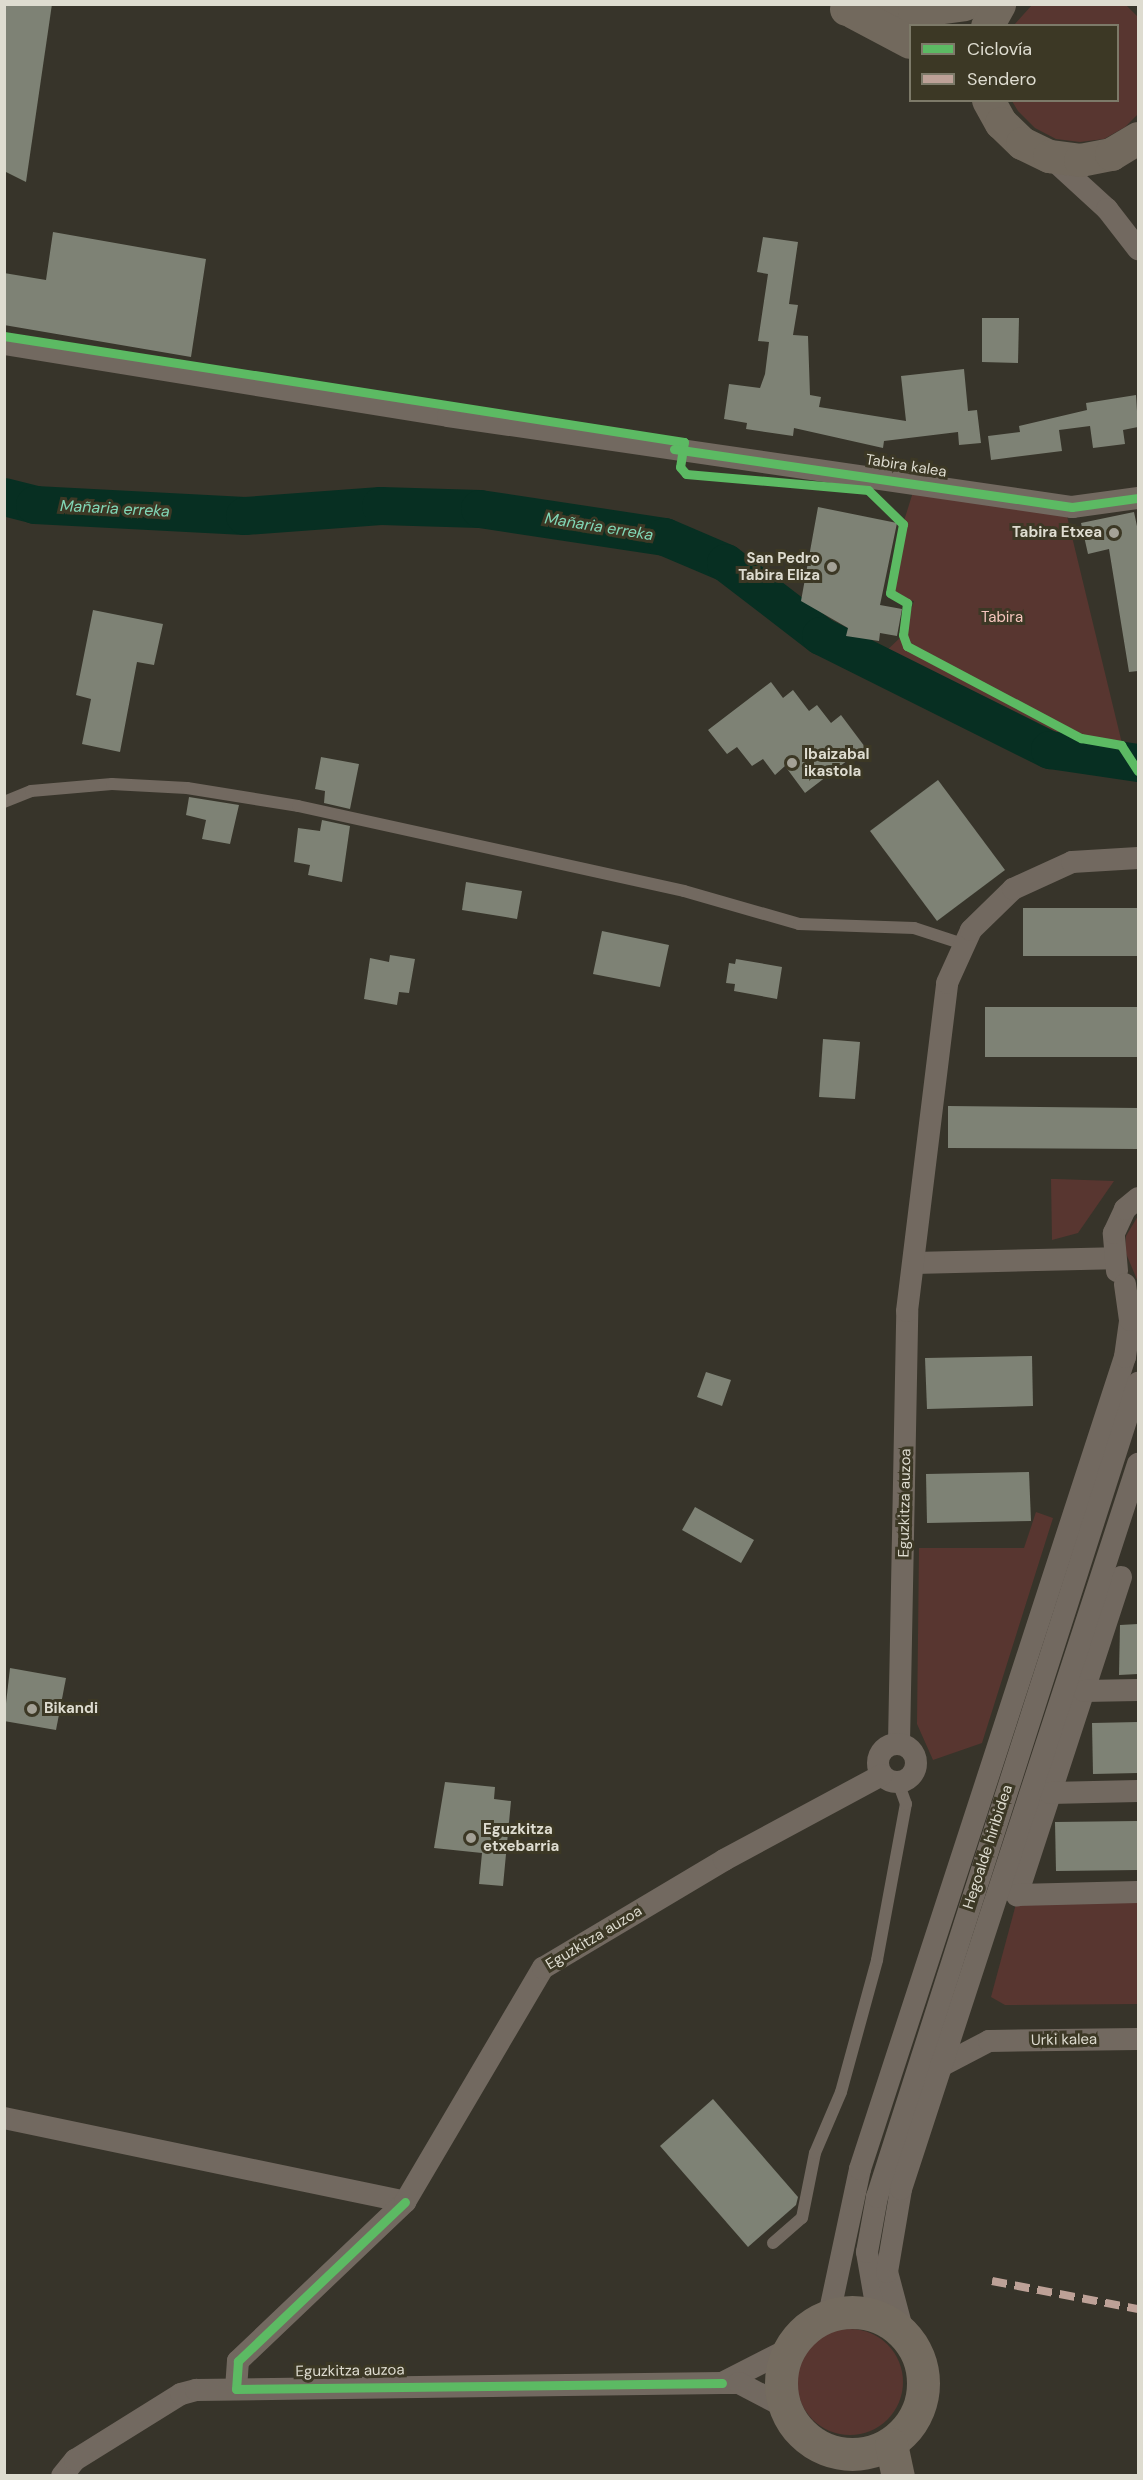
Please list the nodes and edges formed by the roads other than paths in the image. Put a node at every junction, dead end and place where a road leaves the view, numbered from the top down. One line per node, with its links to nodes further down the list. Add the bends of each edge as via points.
1 (965, 4): 3 (main road, via 914,11)
2 (999, 4): 4 (main road)
3 (840, 7): 5 (main road)
4 (988, 24)
5 (909, 42)
6 (989, 102): 8 (main road, via 1000,123 1022,143)
7 (1138, 138): 8 (main road, via 1111,154 1080,160)
8 (1049, 156): 9 (street, via 1107,209)
9 (1138, 249)
10 (4, 344): 11 (street, Tabira kalea, via 1072,507)
11 (1134, 496)
12 (4, 802): 14 (lane, via 31,791 112,784 187,788 297,806 684,891 799,924 914,928)
13 (1138, 858): 14 (street, Eguzkitza auzoa, via 1071,862 1037,876 993,907)
14 (963, 944): 17 (street, Eguzkitza auzoa, via 947,983)
15 (1138, 1197): 16 (street, via 1118,1220)
16 (1113, 1258): 17 (street); 18 (street)
17 (914, 1263): 24 (street, Eguzkitza auzoa, via 907,1311)
18 (1132, 1290): 36 (street, via 1125,1357 860,2169)
19 (1138, 1383): 37 (street, Hegoalde hiribidea, via 877,2198 867,2252)
20 (1138, 1464): 21 (street)
21 (1120, 1577): 23 (street); 29 (street)
22 (1138, 1690): 23 (street)
23 (1084, 1691): 27 (street)
24 (898, 1743): 25 (street, via 882,1751 878,1763); 25 (street, Eguzkitza auzoa, via 914,1753 917,1766 910,1777)
25 (890, 1778): 34 (street, Eguzkitza auzoa, via 724,1860 543,1968); 35 (lane, via 906,1804 877,1960 844,2081 815,2153 802,2218)
26 (1138, 1791): 27 (street)
27 (1050, 1793): 28 (street, via 1017,1895)
28 (1138, 1892)
29 (961, 2007): 31 (street, via 969,2027); 32 (street)
30 (1138, 2039): 31 (street, Urki kalea)
31 (989, 2041): 32 (street)
32 (941, 2066): 37 (street, via 893,2226 888,2286)
33 (4, 2118): 34 (street)
34 (405, 2202): 40 (street, Eguzkitza auzoa, via 238,2361)
35 (773, 2243)
36 (829, 2315): 37 (main road, via 862,2312); 38 (main road, via 806,2329)
37 (891, 2324): 42 (main road, via 920,2359 924,2391 913,2421)
38 (789, 2349): 39 (street); 41 (main road, via 781,2388)
39 (722, 2383): 40 (street, Eguzkitza auzoa); 41 (street, via 739,2383)
40 (236, 2389): 44 (street, via 181,2394 75,2460)
41 (785, 2407): 43 (main road, via 802,2434)
42 (891, 2444): 43 (main road); 45 (main road)
43 (848, 2465)
44 (62, 2475)
45 (898, 2475)

